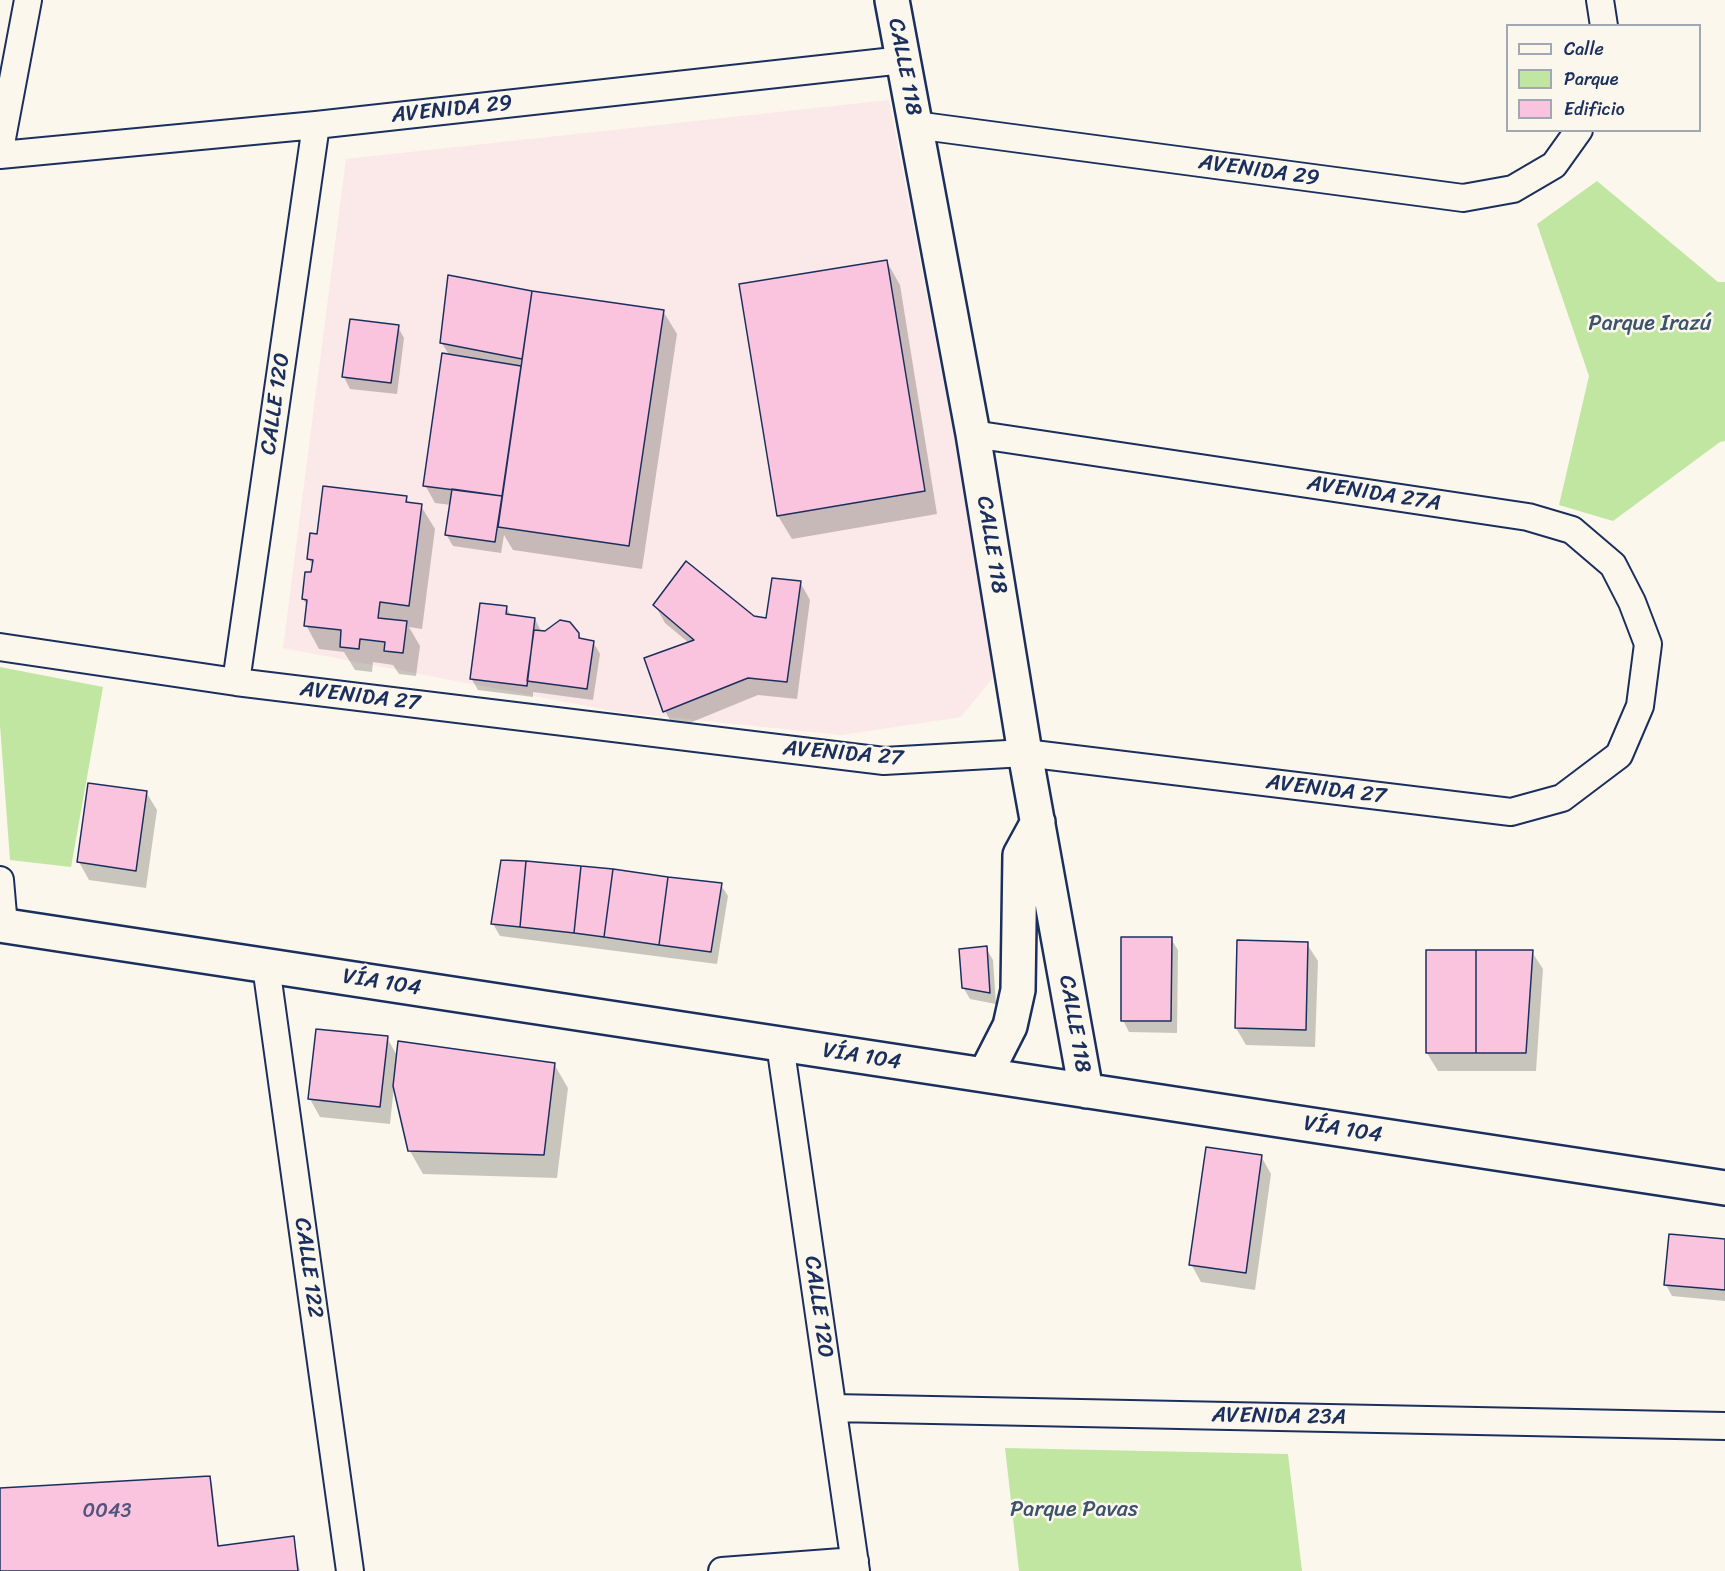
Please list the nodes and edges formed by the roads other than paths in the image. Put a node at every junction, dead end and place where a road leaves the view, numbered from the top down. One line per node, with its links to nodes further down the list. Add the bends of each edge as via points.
1 (28, 0): 9 (street)
2 (892, 0): 5 (main road, CALLE 118)
3 (1600, 0): 4 (street)
4 (1604, 24)
5 (903, 60): 6 (street, AVENIDA 29); 7 (main road, CALLE 118)
6 (316, 125): 10 (street, AVENIDA 29); 13 (street, CALLE 120)
7 (915, 125): 8 (street, AVENIDA 29, via 1464,198 1512,189 1554,165); 11 (main road, CALLE 118)
8 (1578, 132)
9 (0, 149)
10 (0, 155)
11 (973, 434): 14 (street, AVENIDA 27A, via 1528,517 1572,530 1613,565 1632,602 1648,644); 15 (main road, CALLE 118)
12 (0, 647): 13 (street, AVENIDA 27)
13 (236, 682): 15 (street, AVENIDA 27, via 884,762)
14 (1640, 706): 15 (street, AVENIDA 27, via 1619,754 1562,798 1511,812)
15 (1025, 753): 16 (main road, CALLE 118)
16 (1038, 822): 21 (main road, via 1020,855 1018,990 1010,1026); 22 (main road, CALLE 118)
17 (0, 880): 18 (street)
18 (2, 925): 19 (main road, VÍA 104)
19 (266, 966): 20 (main road, VÍA 104); 27 (street, CALLE 122)
20 (780, 1044): 21 (main road, VÍA 104); 24 (street, CALLE 120)
21 (985, 1075): 22 (main road, VÍA 104)
22 (1086, 1091): 23 (main road, VÍA 104)
23 (1725, 1188)
24 (833, 1408): 25 (street, AVENIDA 23A); 26 (street, CALLE 120)
25 (1725, 1426)
26 (855, 1566): 28 (street)
27 (351, 1571)
28 (722, 1571)

